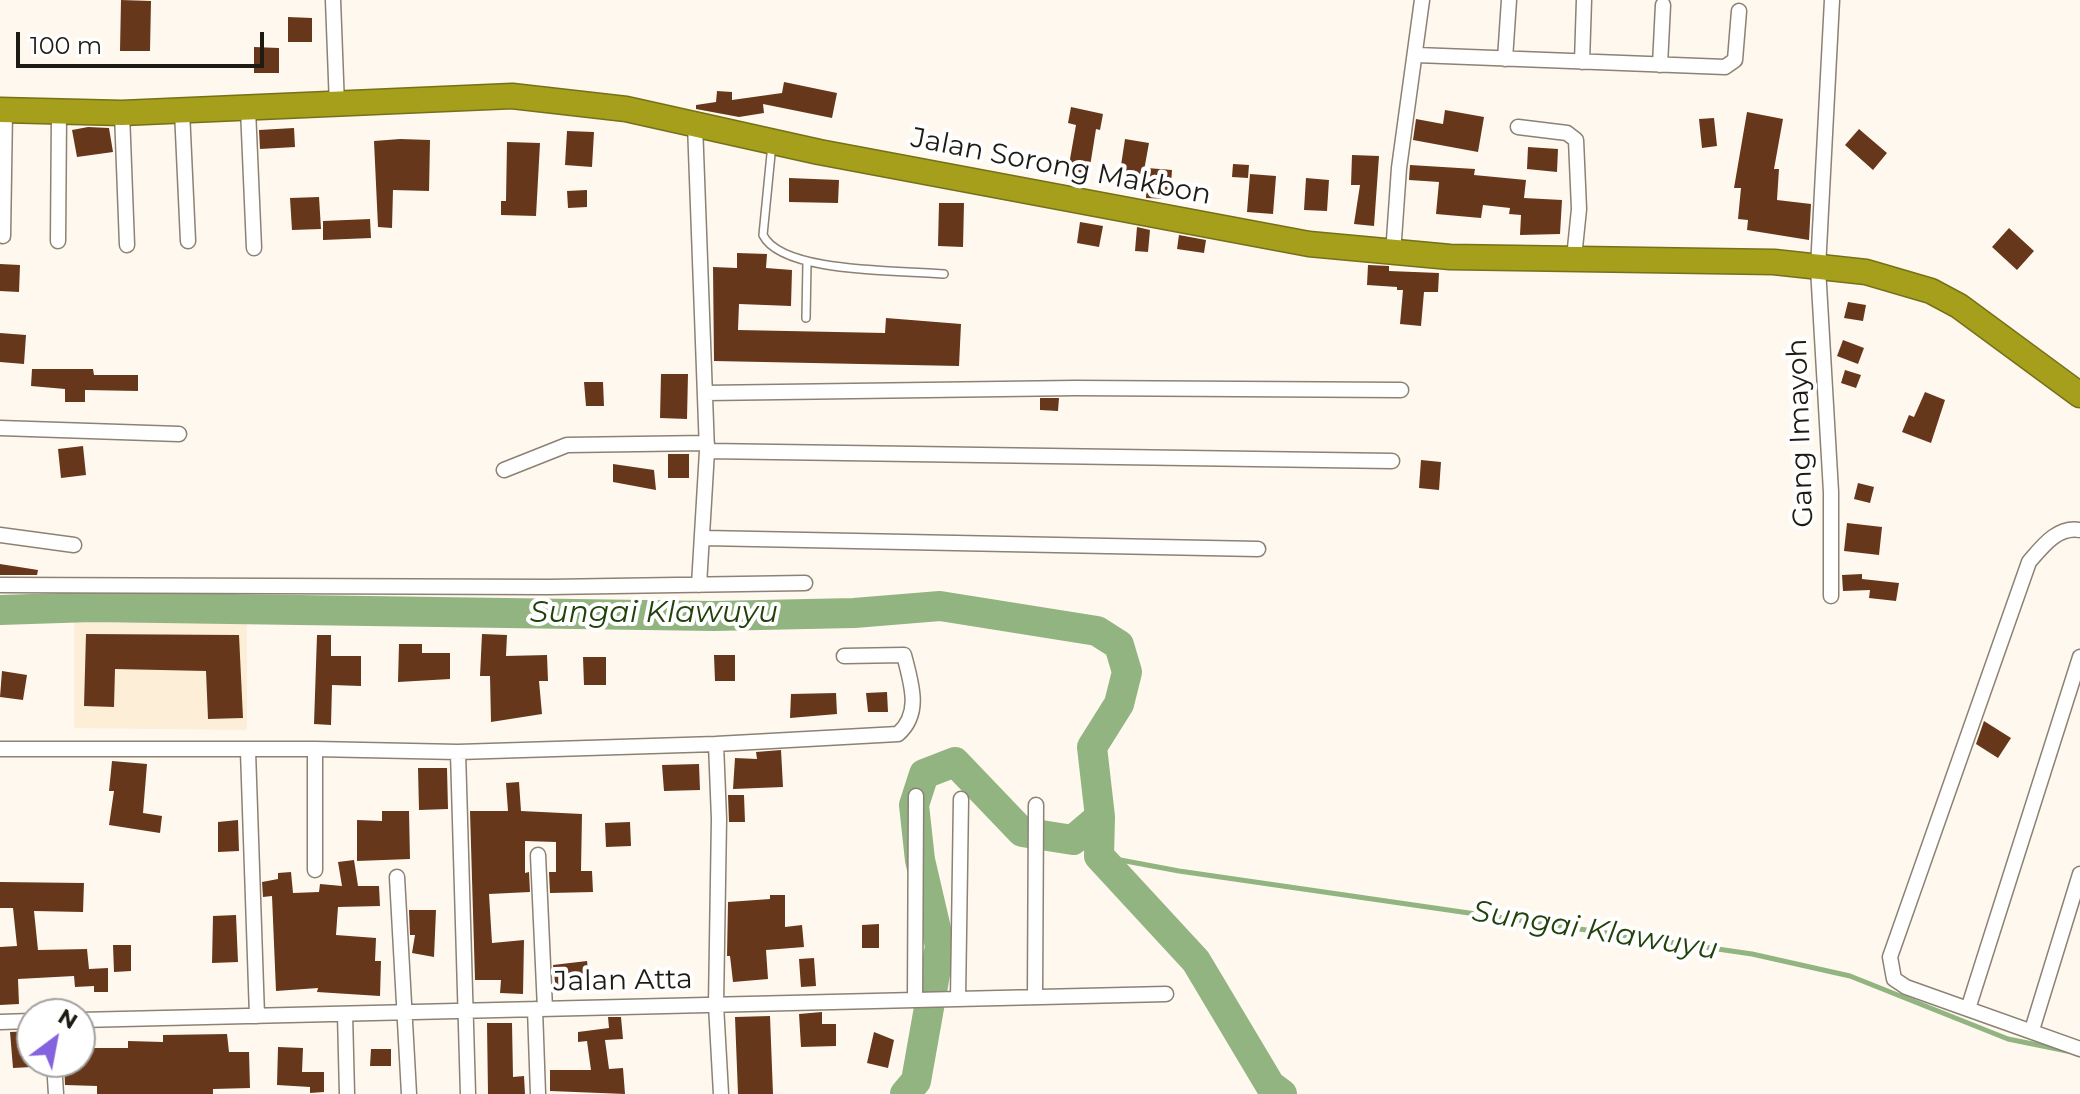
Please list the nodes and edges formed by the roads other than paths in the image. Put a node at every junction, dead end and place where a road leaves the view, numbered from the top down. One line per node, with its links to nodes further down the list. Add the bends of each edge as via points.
1 (333, 0): 12 (street)
2 (1422, 0): 8 (street)
3 (1509, 0): 9 (street)
4 (1584, 0): 10 (street)
5 (1832, 0): 29 (street, Gang Imayoh)
6 (1663, 5): 11 (street)
7 (1739, 11): 11 (street, via 1731,65)
8 (1417, 55): 9 (street); 26 (street, via 1399,168)
9 (1505, 59): 10 (street)
10 (1582, 62): 11 (street)
11 (1660, 65)
12 (337, 106): 13 (highway, Jalan Sorong Makbon); 18 (highway, Jalan Sorong Makbon, via 512,96 587,102)
13 (248, 109): 15 (highway, Jalan Sorong Makbon); 25 (street)
14 (3, 110): 17 (highway, Jalan Sorong Makbon); 21 (street)
15 (182, 111): 16 (highway, Jalan Sorong Makbon); 23 (street)
16 (122, 113): 17 (highway, Jalan Sorong Makbon); 24 (street)
17 (59, 114): 22 (street)
18 (695, 124): 20 (highway, Jalan Sorong Makbon); 33 (street)
19 (1518, 127): 27 (street, via 1567,133 1576,140 1579,209)
20 (772, 142): 26 (highway, Jalan Sorong Makbon, via 1107,209); 28 (lane, via 763,235 776,250)
21 (3, 236)
22 (58, 241)
23 (188, 241)
24 (127, 245)
25 (254, 248)
26 (1393, 254): 27 (highway, Jalan Sorong Makbon)
27 (1574, 258): 29 (highway, Jalan Sorong Makbon, via 1730,260)
28 (807, 262): 30 (lane); 31 (lane)
29 (1818, 268): 34 (highway, Jalan Sorong Makbon, via 1866,272 1931,291 1981,320); 48 (street, Gang Imayoh, via 1831,492)
30 (944, 274)
31 (806, 318)
32 (1401, 390): 33 (street)
33 (705, 393): 37 (street)
34 (2080, 395)
35 (0, 428): 36 (street)
36 (179, 434)
37 (707, 447): 38 (street); 39 (street, via 567,445); 42 (street)
38 (1392, 461)
39 (504, 470)
40 (2080, 530): 69 (street, via 2050,538 2029,562 1890,957 1894,979)
41 (0, 535): 43 (street)
42 (704, 538): 44 (street); 47 (street)
43 (74, 545)
44 (1258, 549)
45 (805, 583): 47 (street)
46 (0, 585): 47 (street)
47 (699, 585)
48 (1831, 596)
49 (844, 656): 51 (street, via 904,655 913,711 911,723 898,734)
50 (2080, 657): 69 (street)
51 (716, 744): 55 (street); 67 (street)
52 (0, 749): 54 (street)
53 (315, 749): 54 (street); 55 (street); 60 (street)
54 (248, 751): 73 (street)
55 (458, 752): 70 (street)
56 (916, 796): 66 (street)
57 (961, 799): 65 (street)
58 (1036, 805): 64 (street)
59 (538, 855): 68 (street)
60 (315, 870)
61 (2080, 874): 75 (street)
62 (397, 877): 71 (street)
63 (1166, 994): 64 (street, Jalan Atta)
64 (1035, 997): 65 (street, Jalan Atta)
65 (958, 999): 66 (street, Jalan Atta)
66 (915, 1000): 67 (street, Jalan Atta)
67 (716, 1005): 68 (street, Jalan Atta); 81 (street)
68 (540, 1009): 70 (street, Jalan Atta); 80 (street)
69 (1968, 1009): 75 (street)
70 (467, 1011): 71 (street, Jalan Atta); 79 (street)
71 (404, 1012): 72 (street, Jalan Atta); 78 (street)
72 (345, 1014): 73 (street, Jalan Atta); 77 (street)
73 (257, 1016): 74 (street, Jalan Atta)
74 (96, 1020)
75 (2032, 1030): 76 (street)
76 (2080, 1049)
77 (347, 1094)
78 (409, 1094)
79 (468, 1094)
80 (538, 1094)
81 (721, 1094)

